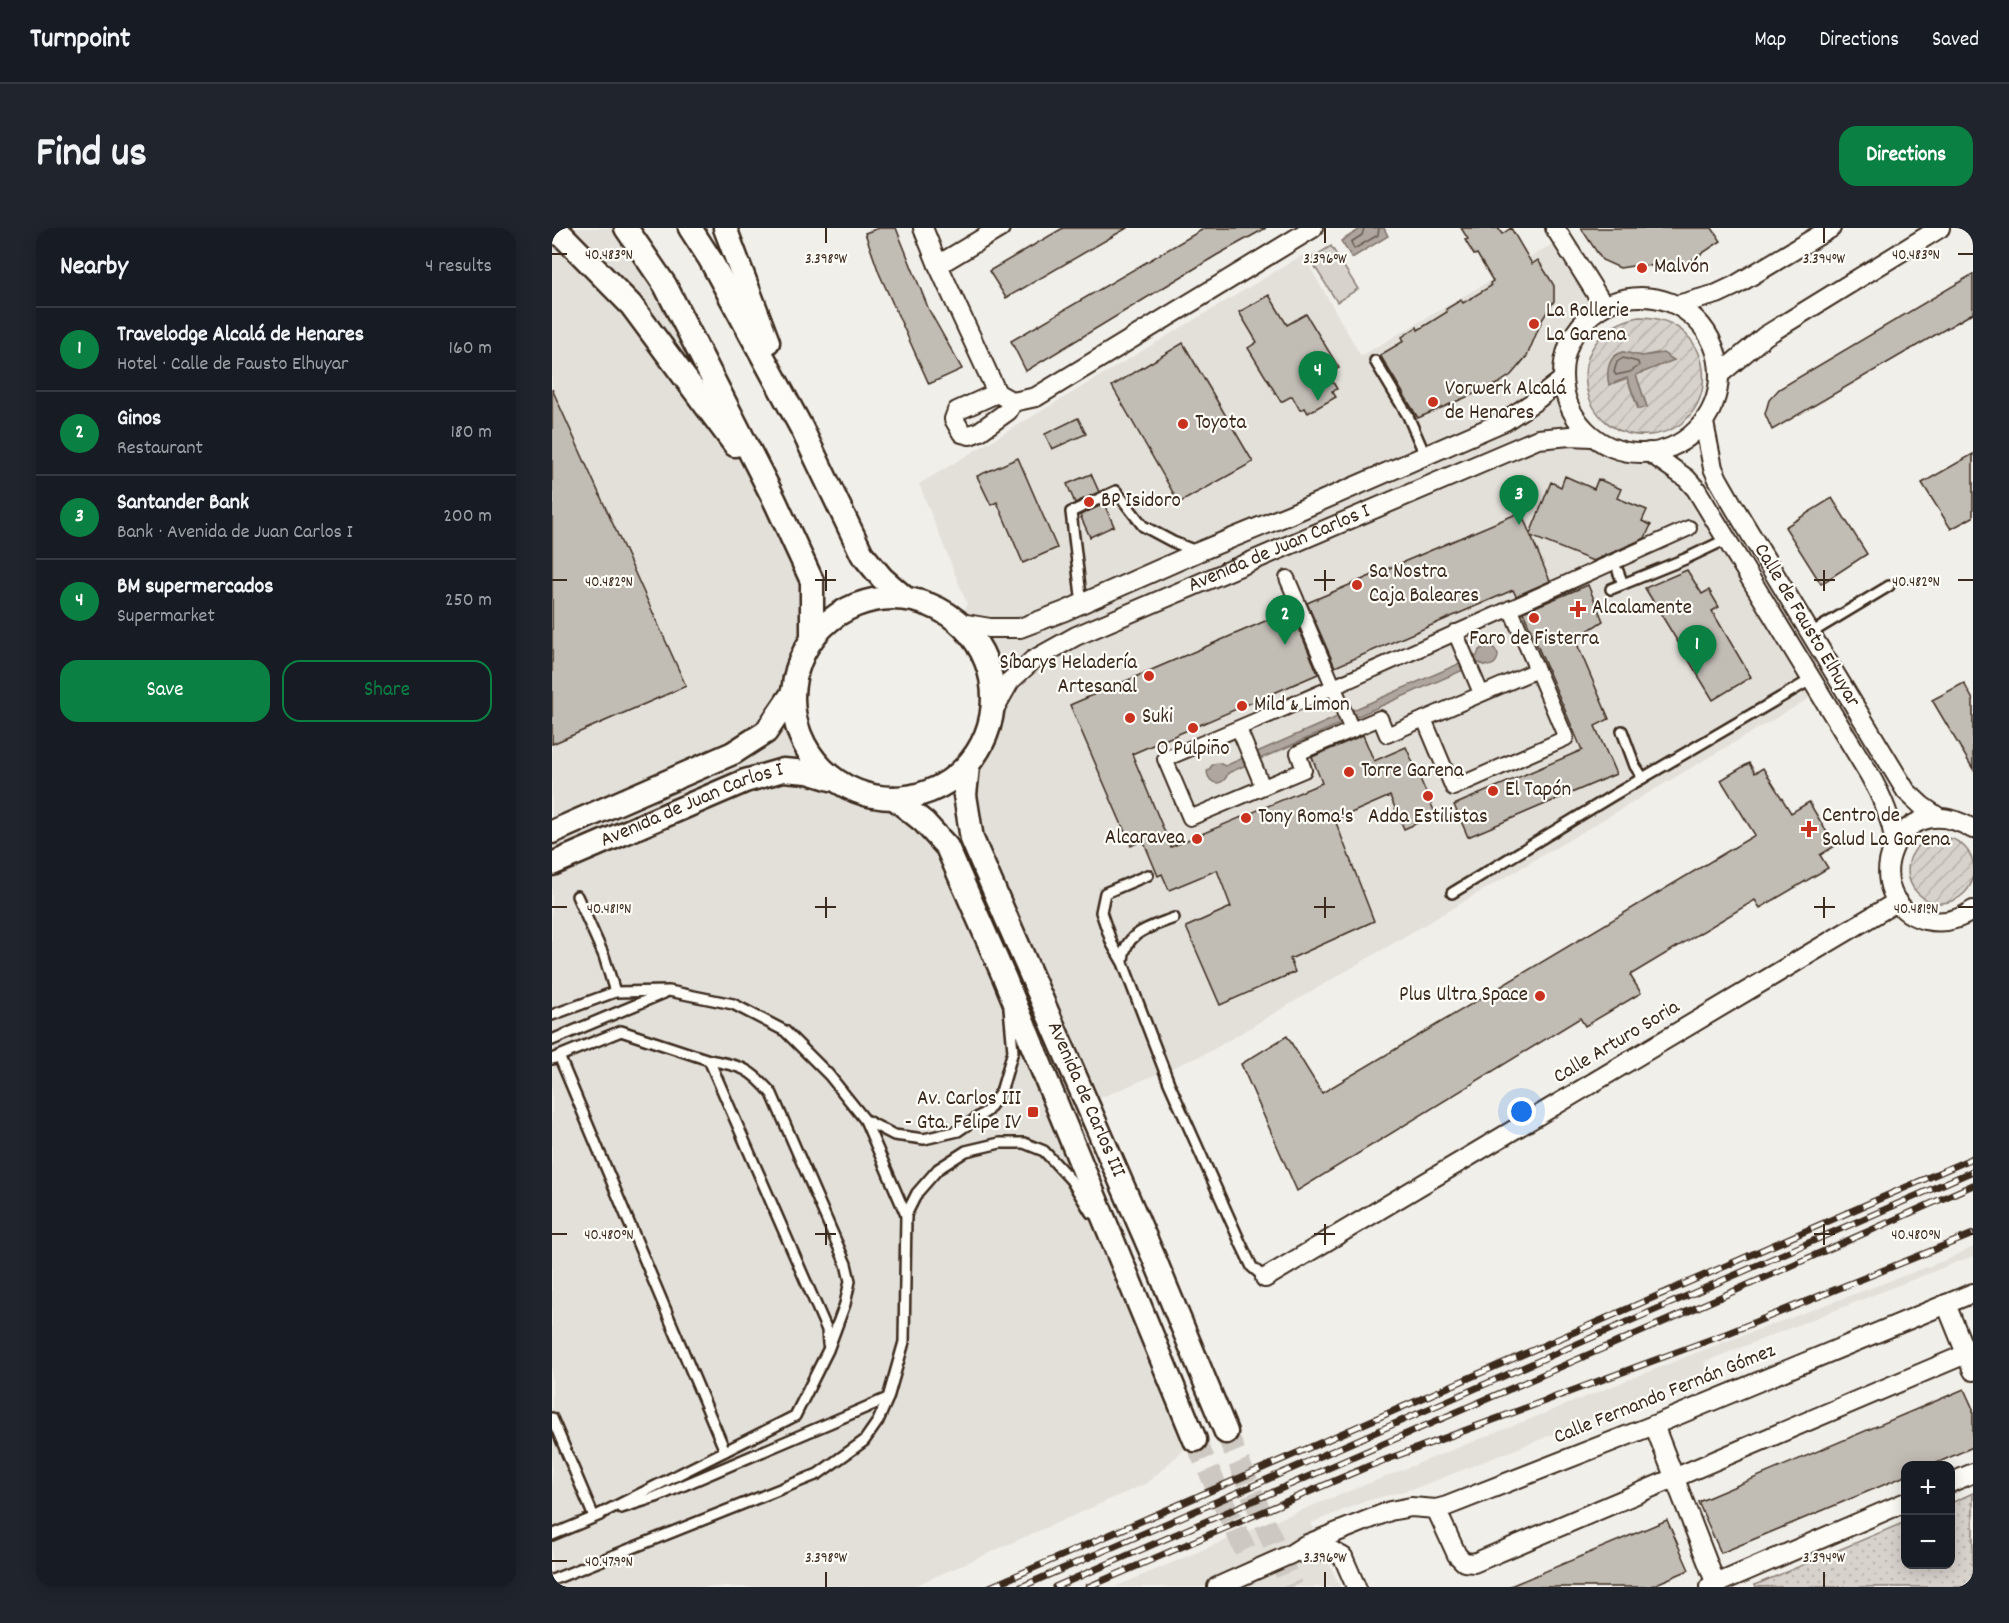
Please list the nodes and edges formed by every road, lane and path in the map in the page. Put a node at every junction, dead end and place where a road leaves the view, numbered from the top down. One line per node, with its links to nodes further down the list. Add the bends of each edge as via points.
1 (626, 228): 22 (street, via 665,285)
2 (690, 228): 18 (street)
3 (724, 228): 18 (street)
4 (923, 228): 11 (street)
5 (1000, 228): 11 (street)
6 (1313, 228): 11 (street, via 1036,397 1005,398)
7 (1555, 228): 13 (street)
8 (1831, 228): 12 (street, via 1734,286)
9 (1940, 228): 15 (street, via 1765,336)
10 (552, 230): 22 (street, via 563,236 632,305)
11 (938, 265)
12 (1677, 305): 13 (street, via 1646,296); 15 (street, via 1704,327 1716,350)
13 (1604, 306): 16 (street, via 1586,319 1572,337 1564,357)
14 (1376, 362): 21 (lane, via 1408,416)
15 (1720, 374): 17 (street, via 1716,400)
16 (1562, 380): 19 (street, via 1567,402); 21 (street, Avenida de Juan Carlos I, via 1504,421)
17 (1704, 423): 20 (street, via 1682,441); 36 (street, Calle de Fausto Elhuyar, via 1718,479)
18 (801, 427): 31 (street, via 862,554)
19 (1592, 437): 20 (street, via 1614,449); 43 (street, Avenida de Juan Carlos I, via 1539,439 1076,636 1033,660 1010,681)
20 (1649, 452): 24 (street, Calle de Fausto Elhuyar, via 1696,489)
21 (1425, 455): 25 (street, Avenida de Juan Carlos I)
22 (776, 501): 37 (street, via 812,581)
23 (1689, 528): 33 (street)
24 (1727, 539): 28 (lane); 39 (street, Calle de Fausto Elhuyar)
25 (1198, 552): 32 (street, Avenida de Juan Carlos I); 32 (lane, via 1143,526 1116,491 1089,502 1071,512)
26 (1618, 571): 28 (lane)
27 (1287, 578): 40 (street)
28 (1623, 584): 30 (lane)
29 (1889, 586): 36 (lane)
30 (1611, 589)
31 (904, 598): 34 (street, via 934,607); 37 (street, via 878,599 853,606)
32 (1082, 604): 34 (street, Avenida de Juan Carlos I, via 1020,627)
33 (1510, 608): 35 (street); 38 (street)
34 (960, 623): 43 (street, via 987,663 994,694)
35 (1455, 632): 40 (street); 41 (street)
36 (1810, 633): 53 (street, Calle de Fausto Elhuyar, via 1906,791)
37 (812, 638): 42 (street, via 799,663)
38 (1537, 670): 41 (street); 44 (street, via 1566,738 1453,788)
39 (1812, 678): 49 (lane); 56 (street, Calle de Fausto Elhuyar, via 1884,802)
40 (1334, 687): 45 (street); 46 (street)
41 (1481, 693): 44 (street)
42 (792, 694): 50 (street, via 803,743); 55 (street, Avenida de Juan Carlos I, via 766,732 733,753)
43 (993, 711): 48 (street, via 985,740)
44 (1424, 719): 45 (street, via 1387,735 1380,718)
45 (1348, 721): 51 (street, via 1298,753 1304,770)
46 (1239, 729): 51 (street); 51 (street, via 1165,759 1190,818)
47 (1622, 731): 49 (lane)
48 (968, 766): 52 (street, via 934,790); 83 (street, Avenida de Carlos III, via 965,795 972,839)
49 (1643, 778): 59 (lane)
50 (834, 780): 52 (street, via 863,794); 57 (street, Avenida de Juan Carlos I, via 783,770)
51 (1263, 787)
52 (894, 798): 65 (street, Avenida de Carlos III, via 947,846)
53 (1938, 818): 54 (street, via 1960,821); 56 (street, via 1914,824)
54 (1973, 829)
55 (552, 832)
56 (1895, 843): 61 (street, via 1888,868 1890,886)
57 (552, 864)
58 (1148, 875): 64 (lane, via 1106,893 1101,912)
59 (1452, 893)
60 (577, 896): 67 (lane, via 604,956)
61 (1898, 902): 62 (street, via 1921,919 1936,922 1950,921); 75 (street, Calle Arturo Soria)
62 (1973, 910)
63 (1174, 918): 64 (lane, via 1136,933 1123,949)
64 (1123, 963): 75 (lane, via 1169,1083 1241,1244 1252,1267)
65 (1005, 979): 72 (lane, via 1013,1051 1001,1092 987,1111 958,1131 924,1139 894,1135); 74 (street, Avenida de Carlos III)
66 (669, 991): 67 (lane); 69 (lane); 72 (lane, via 733,1004 785,1031 829,1075)
67 (615, 992): 68 (lane)
68 (552, 1015)
69 (552, 1040)
70 (555, 1058): 71 (lane, via 621,1031); 85 (lane)
71 (709, 1060): 78 (lane, via 827,1330); 78 (lane, via 741,1066 772,1094 846,1264 850,1281)
72 (865, 1120): 73 (lane)
73 (906, 1215): 74 (lane, via 917,1193 938,1170 966,1150 1024,1143 1044,1151 1071,1180); 80 (lane, via 904,1342)
74 (1123, 1265): 84 (street, Avenida de Carlos III)
75 (1265, 1278)
76 (1973, 1293): 77 (street, Calle Fernando Fernán Gómez)
77 (1946, 1304): 79 (street); 82 (street, Calle Fernando Fernán Gómez)
78 (828, 1350): 85 (lane, via 795,1416)
79 (1969, 1363): 87 (street)
80 (888, 1398): 91 (lane, via 656,1497); 96 (lane, via 864,1441 818,1474)
81 (552, 1418): 91 (lane)
82 (1654, 1425): 87 (street); 90 (street, Calle Fernando Fernán Gómez)
83 (1226, 1432)
84 (1195, 1440)
85 (725, 1451): 91 (lane)
86 (1973, 1473): 88 (street)
87 (1676, 1478): 90 (street, via 1474,1563 1464,1562 1457,1555); 97 (street)
88 (1955, 1481)
89 (1901, 1504): 97 (street)
90 (1436, 1509): 92 (street, Calle Fernando Fernán Gómez, via 1411,1507)
91 (594, 1517): 93 (lane)
92 (1370, 1519): 94 (street, Calle Fernando Fernán Gómez); 95 (street, via 1351,1538)
93 (552, 1535)
94 (1291, 1554): 95 (street, via 1329,1549); 98 (street)
95 (1343, 1557): 99 (street)
96 (552, 1580)
97 (1714, 1586)
98 (1216, 1587)
99 (1356, 1587)

